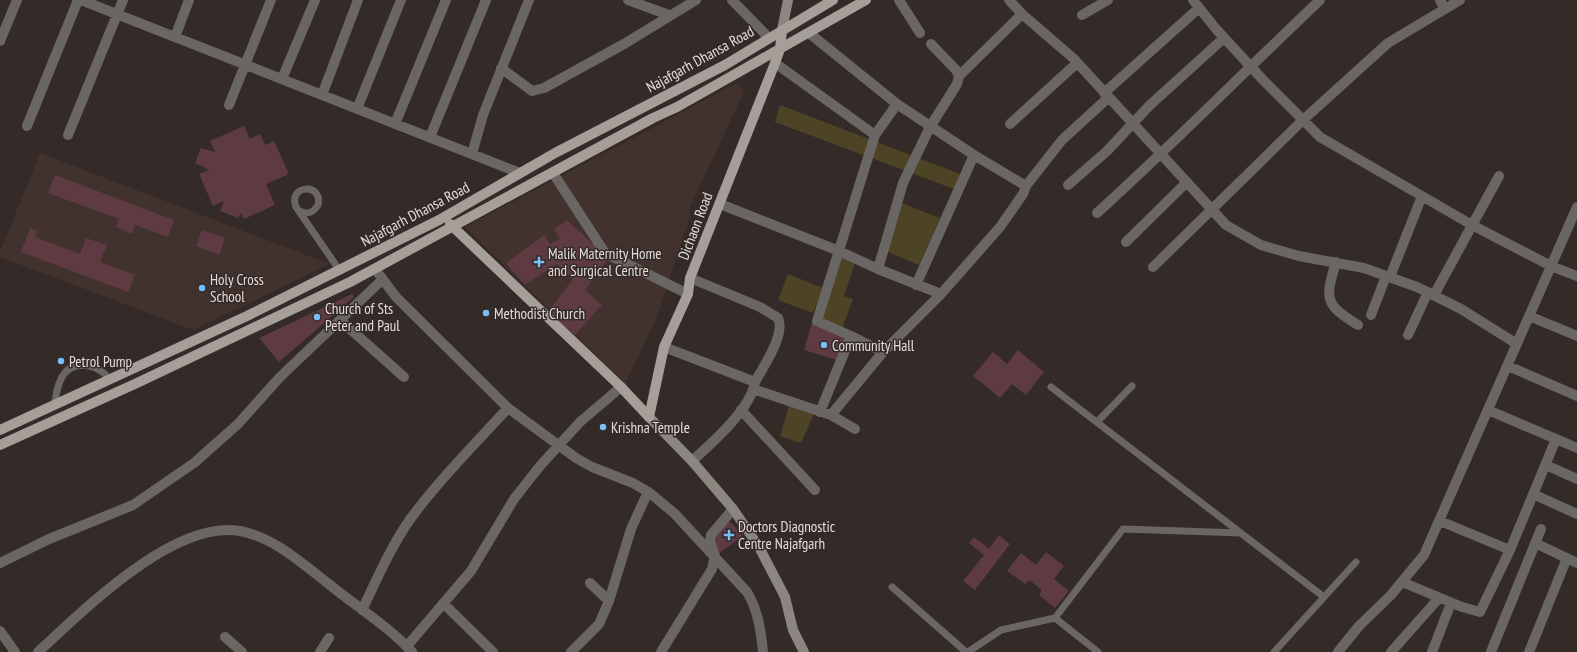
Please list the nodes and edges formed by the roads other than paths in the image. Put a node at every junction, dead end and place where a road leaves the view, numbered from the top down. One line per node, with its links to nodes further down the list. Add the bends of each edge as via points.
1 (17, 0): 35 (street)
2 (79, 0): 25 (street); 54 (street)
3 (123, 0): 25 (street)
4 (189, 0): 32 (street)
5 (271, 0): 40 (street)
6 (315, 0): 44 (street)
7 (358, 0): 45 (street)
8 (401, 0): 49 (street)
9 (446, 0): 52 (street)
10 (486, 0): 58 (street)
11 (529, 0): 42 (street)
12 (628, 0): 28 (street)
13 (696, 0): 28 (street)
14 (732, 0): 33 (street)
15 (788, 0): 29 (main road)
16 (833, 0): 29 (main road, Najafgarh Dhansa Road)
17 (866, 0): 30 (main road)
18 (899, 0): 31 (street)
19 (1009, 0): 26 (street)
20 (1108, 0): 27 (street)
21 (1320, 0): 41 (street)
22 (1460, 0): 24 (street)
23 (1197, 3): 34 (street); 46 (street)
24 (1442, 4): 50 (street, via 1388,43)
25 (117, 14): 32 (street); 56 (street)
26 (1022, 14): 39 (street); 43 (street)
27 (1082, 15)
28 (669, 16): 42 (street, via 544,88 532,91)
29 (782, 30): 33 (main road, Najafgarh Dhansa Road); 37 (main road, Dichaon Road)
30 (809, 33): 37 (main road); 47 (street)
31 (920, 33)
32 (175, 37): 40 (street)
33 (769, 38): 62 (main road, Najafgarh Dhansa Road, via 725,66)
34 (1224, 38): 41 (street); 51 (street)
35 (0, 41)
36 (931, 44): 43 (street)
37 (780, 49): 38 (main road, Dichaon Road); 63 (main road)
38 (775, 63): 57 (street); 69 (main road, Dichaon Road)
39 (1077, 63): 46 (street); 53 (street)
40 (246, 65): 44 (street); 48 (street)
41 (1250, 66): 50 (street); 60 (street)
42 (502, 68): 59 (street, via 483,115)
43 (959, 76): 55 (street, via 957,84)
44 (282, 79): 45 (street)
45 (322, 95): 49 (street)
46 (1107, 95): 51 (street); 67 (street, via 1062,140)
47 (897, 104): 55 (street); 57 (street)
48 (229, 105)
49 (357, 108): 52 (street)
50 (1303, 120): 68 (street, via 1320,137); 71 (street)
51 (1133, 123): 60 (street); 66 (street, via 1107,151)
52 (395, 124): 58 (street)
53 (1010, 124)
54 (27, 126)
55 (930, 127): 61 (street); 83 (street, via 903,182)
56 (68, 135)
57 (875, 135): 78 (street)
58 (430, 137): 59 (street)
59 (472, 154): 62 (street)
60 (1162, 154): 65 (street); 73 (street)
61 (974, 155): 67 (street); 89 (street)
62 (520, 173): 74 (main road, Najafgarh Dhansa Road)
63 (552, 173): 76 (main road); 90 (street, via 605,252)
64 (1499, 176): 75 (street)
65 (1187, 182): 71 (street); 77 (street)
66 (1068, 185)
67 (1026, 186): 91 (street, via 1024,194 1000,227)
68 (1422, 196): 75 (street); 85 (street)
69 (720, 204): 78 (street); 87 (main road, Dichaon Road)
70 (1577, 207): 80 (street)
71 (1211, 209): 79 (street, via 1226,225 1261,245 1299,256); 81 (street)
72 (299, 211): 84 (lane)
73 (1097, 213)
74 (444, 217): 76 (main road); 84 (main road, Najafgarh Dhansa Road)
75 (1472, 225): 80 (street); 92 (street)
76 (453, 227): 82 (main road); 108 (main road)
77 (1126, 242)
78 (839, 251): 83 (street); 98 (street, via 817,321)
79 (1336, 262): 85 (street); 96 (street, via 1329,286 1331,304 1338,313)
80 (1551, 266): 86 (street); 94 (street)
81 (1153, 267)
82 (375, 269): 88 (street); 122 (main road, via 285,314)
83 (878, 269): 89 (street)
84 (340, 271): 105 (main road, Najafgarh Dhansa Road)
85 (1388, 276): 92 (street); 93 (street)
86 (1577, 276)
87 (690, 278): 90 (main road, Dichaon Road); 106 (street, via 760,307 778,318 780,328 774,348)
88 (382, 280): 95 (street); 112 (street, via 396,298)
89 (916, 285): 91 (street)
90 (688, 294): 101 (main road, Dichaon Road)
91 (941, 294): 102 (street)
92 (1431, 294): 97 (street); 100 (street, via 1468,313)
93 (1371, 315)
94 (1529, 316): 99 (street); 100 (street)
95 (340, 320): 104 (street); 141 (street, via 280,377 238,424 194,463 133,505 49,539)
96 (1358, 325)
97 (1408, 335)
98 (851, 336): 102 (street); 115 (street)
99 (1577, 336)
100 (1517, 344): 103 (street)
101 (664, 347): 106 (street); 117 (main road, Dichaon Road)
102 (883, 352): 116 (street)
103 (1508, 366): 110 (street); 114 (street)
104 (404, 377)
105 (110, 379): 111 (main road, Najafgarh Dhansa Road); 111 (lane, via 95,367 75,366 62,376 56,390)
106 (754, 386): 113 (street); 115 (street)
107 (1132, 386): 118 (lane)
108 (621, 387): 117 (main road); 123 (street, via 597,405)
109 (1051, 387): 118 (lane)
110 (1577, 396)
111 (55, 404): 120 (main road, Najafgarh Dhansa Road)
112 (508, 408): 123 (street); 151 (street, via 444,477 411,518 390,553)
113 (741, 410): 125 (street); 128 (street)
114 (1488, 410): 121 (street); 133 (street)
115 (820, 412): 116 (street)
116 (831, 415): 119 (street)
117 (650, 417): 125 (main road)
118 (1097, 422): 135 (lane)
119 (855, 429)
120 (0, 430)
121 (1556, 439): 124 (street); 126 (street)
122 (0, 445)
123 (557, 446): 129 (street, via 592,467 633,483); 150 (street, via 514,499 471,571)
124 (1577, 448)
125 (692, 461): 131 (main road)
126 (1546, 465): 127 (street); 130 (street)
127 (1577, 479)
128 (815, 490)
129 (648, 492): 138 (street, via 676,514); 148 (street, via 631,529)
130 (1533, 494): 132 (street); 137 (street)
131 (733, 509): 138 (street, via 711,535 710,542); 165 (main road, via 759,547 784,597 793,630)
132 (1577, 514)
133 (1440, 521): 137 (street); 143 (street, via 1424,555)
134 (1541, 529): 136 (street)
135 (1241, 534): 146 (lane); 152 (lane, via 1123,528)
136 (1535, 543): 139 (street); 172 (street)
137 (1510, 550): 149 (street, via 1480,612)
138 (715, 556): 163 (street, via 709,574); 164 (street, via 732,573 753,601 761,631)
139 (1567, 558): 142 (street); 173 (street)
140 (1356, 562): 146 (lane)
141 (0, 563)
142 (1577, 563)
143 (1402, 582): 147 (street); 169 (street, via 1359,626)
144 (590, 583): 148 (street)
145 (892, 587): 166 (lane)
146 (1324, 597): 168 (lane)
147 (1439, 598): 149 (street); 170 (street)
148 (609, 601): 162 (street, via 599,624)
149 (1451, 602): 171 (street)
150 (443, 603): 156 (street); 161 (street)
151 (362, 610): 156 (street); 158 (street, via 291,554 267,541 242,532 221,529 183,540 145,563 99,596)
152 (1055, 618): 166 (lane, via 1001,630); 167 (lane)
153 (0, 631): 157 (street)
154 (225, 637): 159 (street)
155 (329, 638): 160 (street)
156 (410, 649)
157 (15, 652)
158 (38, 652)
159 (242, 652)
160 (320, 652)
161 (493, 652)
162 (571, 652)
163 (661, 652)
164 (763, 652)
165 (804, 652)
166 (967, 652)
167 (1098, 652)
168 (1274, 652)
169 (1338, 652)
170 (1391, 652)
171 (1432, 652)
172 (1491, 652)
173 (1529, 652)

